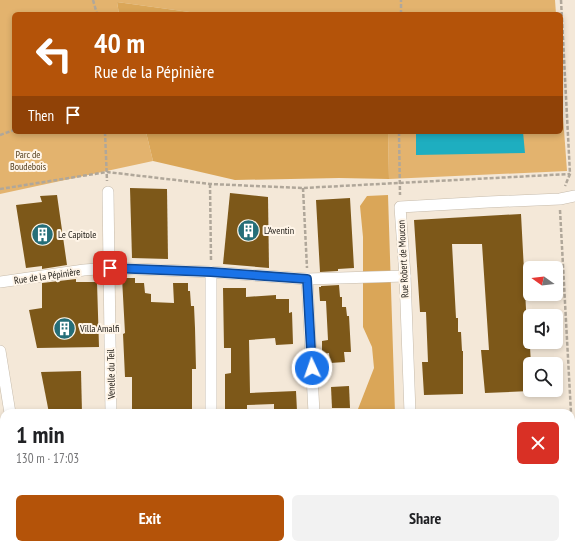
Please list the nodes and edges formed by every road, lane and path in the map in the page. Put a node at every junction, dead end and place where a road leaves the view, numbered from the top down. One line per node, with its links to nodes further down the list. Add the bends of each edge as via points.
1 (94, 0): 4 (path)
2 (401, 0): 5 (path)
3 (561, 0): 6 (path)
4 (97, 12)
5 (401, 12)
6 (562, 12)
7 (563, 35): 8 (path)
8 (566, 88): 14 (path)
9 (12, 131): 12 (path)
10 (105, 134): 13 (path)
11 (399, 134): 16 (path)
12 (0, 135)
13 (107, 172): 15 (path); 18 (path); 19 (path)
14 (570, 174): 16 (path); 21 (path)
15 (210, 184): 17 (path); 24 (path)
16 (399, 184): 17 (path); 22 (path)
17 (302, 188): 26 (path)
18 (0, 189)
19 (108, 192): 23 (street, Venelle du Teil)
20 (575, 196): 21 (street, Rue Robert de Moucon)
21 (560, 199): 22 (street, Rue Robert de Moucon); 34 (path)
22 (400, 207): 25 (street, Rue Robert de Moucon)
23 (110, 268): 24 (street, Rue de la Pépinière); 27 (street, Rue de la Pépinière); 30 (street, Venelle du Teil)
24 (211, 272): 26 (street, Rue de la Pépinière); 31 (street)
25 (405, 276): 26 (street, Rue de la Pépinière); 33 (street, Rue Robert de Moucon)
26 (307, 279): 32 (street)
27 (0, 282)
28 (0, 351): 29 (street)
29 (9, 409)
30 (111, 409)
31 (211, 409)
32 (314, 409)
33 (410, 409)
34 (571, 409)

